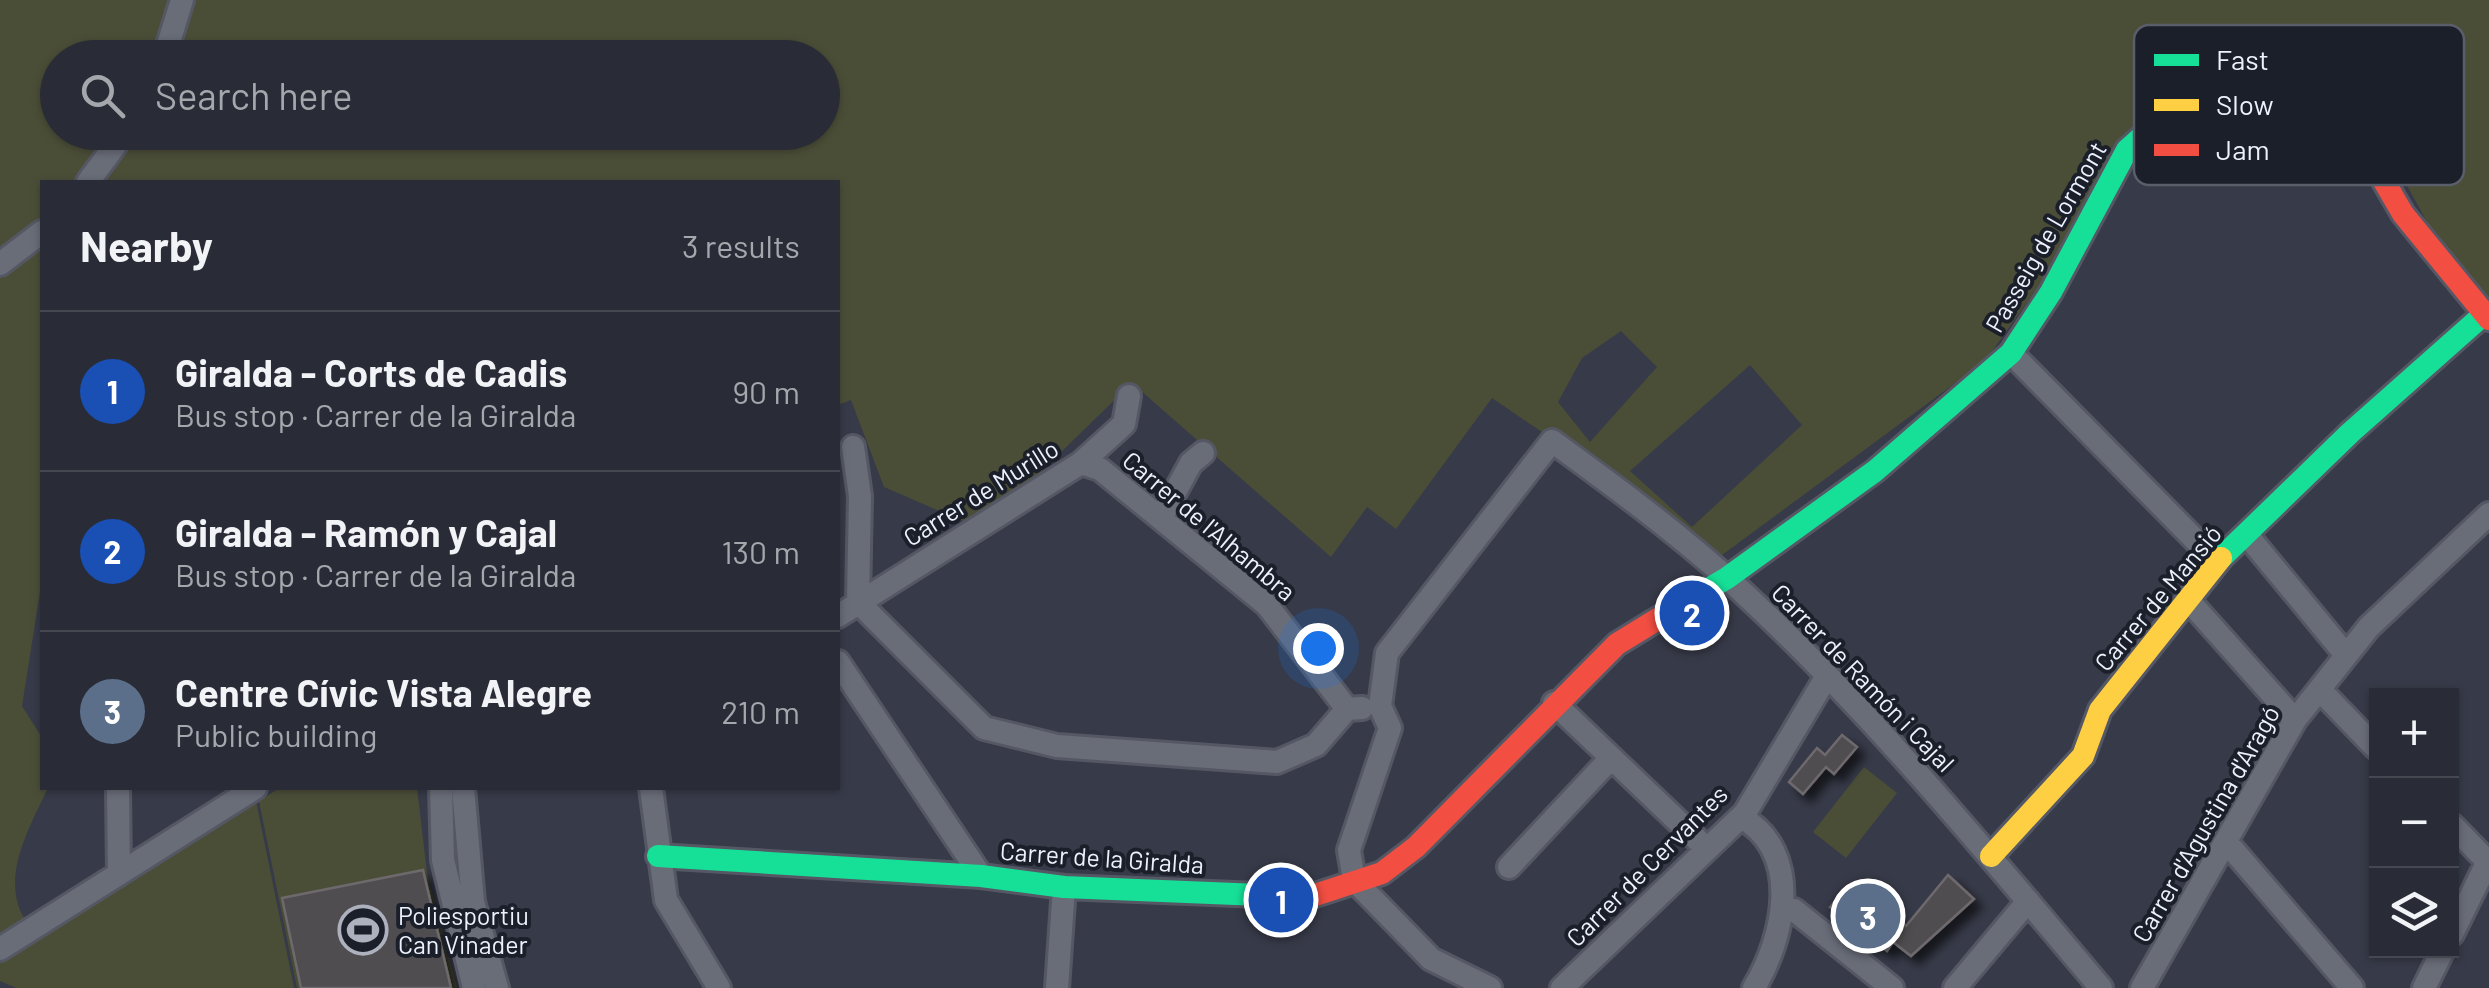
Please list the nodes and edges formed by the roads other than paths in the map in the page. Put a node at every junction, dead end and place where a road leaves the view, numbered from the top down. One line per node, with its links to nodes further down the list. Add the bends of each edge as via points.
1 (182, 0): 2 (street)
2 (170, 40)
3 (2134, 144): 10 (street, Passeig de Lormont)
4 (112, 150): 5 (street)
5 (89, 180)
6 (2388, 185): 9 (street, Passeig de Lormont)
7 (40, 234): 8 (street)
8 (0, 264)
9 (2486, 318): 17 (street, Carrer de Mansió, via 2350,433)
10 (2011, 353): 18 (street); 19 (street, Passeig de Lormont, via 1875,470)
11 (1129, 396): 14 (street, Carrer de Murillo, via 1124,424)
12 (853, 447): 20 (street, via 860,496)
13 (1203, 453): 16 (street)
14 (1081, 463): 16 (street, Carrer de l'Alhambra, via 1100,469); 20 (street, Carrer de Murillo)
15 (2489, 514): 23 (street, Carrer d'Agustina d'Aragó)
16 (1161, 518): 29 (street, Carrer de l'Alhambra, via 1268,605)
17 (2247, 536): 18 (street, Carrer de Mansió); 23 (street)
18 (2217, 562): 21 (street, Carrer de Mansió)
19 (1727, 578): 25 (street, Carrer de Ramón i Cajal); 27 (street, Carrer de la Giralda, via 1617,644); 28 (street, Carrer de Ramón i Cajal, via 1552,441 1387,653)
20 (858, 602): 22 (street, Carrer de Murillo); 29 (street, via 984,728 1056,746 1277,762 1316,745)
21 (2190, 602): 30 (street); 43 (street, Carrer de Mansió, via 2100,710 2083,756)
22 (840, 615)
23 (2346, 654): 26 (street, Carrer d'Agustina d'Aragó)
24 (840, 665): 47 (street)
25 (1827, 676): 38 (street, Carrer de Cervantes); 43 (street, Carrer de Ramón i Cajal)
26 (2320, 690): 30 (street, Carrer d'Agustina d'Aragó); 31 (street)
27 (1554, 703): 32 (street); 48 (street, Carrer de la Giralda, via 1416,847 1382,874)
28 (1380, 706): 29 (street); 48 (street, via 1390,728 1350,850)
29 (1347, 710)
30 (2295, 720): 40 (street, Carrer d'Agustina d'Aragó)
31 (2369, 741)
32 (1611, 758): 41 (street); 45 (street)
33 (118, 790): 46 (street)
34 (252, 790): 46 (street)
35 (441, 790): 55 (street, via 444,860)
36 (463, 790): 56 (street, via 473,902)
37 (651, 790): 42 (street)
38 (1741, 817): 41 (street, Carrer de Cervantes); 61 (street, via 1775,846 1784,903 1768,964)
39 (2459, 832): 44 (street)
40 (2228, 844): 65 (street, Carrer d'Agustina d'Aragó); 66 (street)
41 (1708, 850): 60 (street, Carrer de Cervantes)
42 (658, 856): 47 (street, Carrer de la Giralda); 57 (street, via 666,900)
43 (1991, 856): 50 (street, Carrer de Ramón i Cajal)
44 (2488, 861): 52 (street)
45 (1509, 867)
46 (118, 874): 53 (street)
47 (981, 876): 49 (street, Carrer de la Giralda)
48 (1354, 880): 49 (street, Carrer de la Giralda, via 1309,898); 59 (street, via 1431,959)
49 (1064, 888): 58 (street)
50 (2028, 901): 63 (street); 64 (street, Carrer de Ramón i Cajal)
51 (1794, 910): 62 (street)
52 (2459, 920)
53 (0, 949)
54 (2439, 958): 67 (street)
55 (474, 988)
56 (497, 988)
57 (719, 988)
58 (1057, 988)
59 (1490, 988)
60 (1562, 988)
61 (1754, 988)
62 (1892, 988)
63 (1955, 988)
64 (2100, 988)
65 (2142, 988)
66 (2352, 988)
67 (2424, 988)

